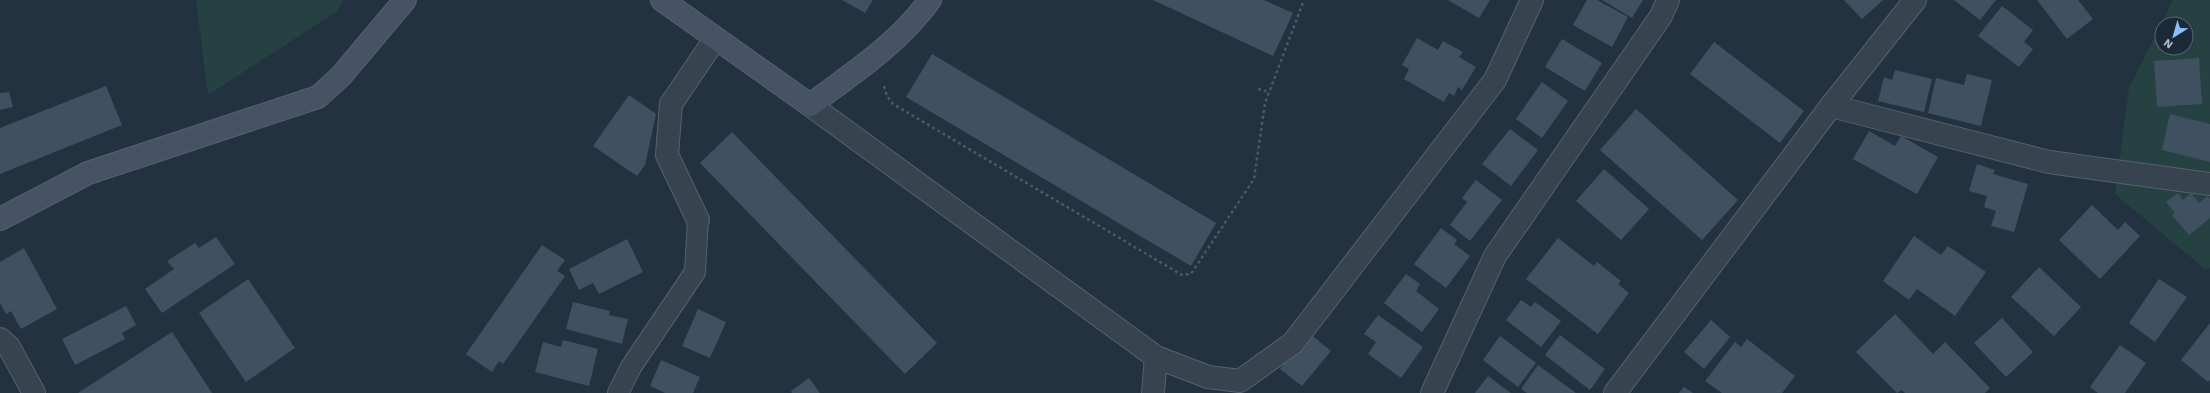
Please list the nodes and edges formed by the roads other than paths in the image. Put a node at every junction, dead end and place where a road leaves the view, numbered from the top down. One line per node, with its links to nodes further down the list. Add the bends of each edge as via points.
1 (405, 0): 11 (street, via 341,76 318,97 88,173)
2 (662, 0): 7 (street)
3 (930, 0): 8 (street, via 919,15 880,54)
4 (1532, 0): 14 (street, via 1495,80 1293,343 1240,381 1208,377)
5 (1668, 0): 18 (street, via 1661,16 1495,256)
6 (1915, 0): 9 (street)
7 (715, 39): 8 (street); 12 (street, via 671,104 667,155)
8 (810, 105): 14 (street)
9 (1831, 106): 10 (street, via 2049,162); 19 (street)
10 (2210, 184)
11 (0, 219)
12 (698, 220): 16 (lane, via 695,272 631,367)
13 (0, 339): 15 (street, via 9,347)
14 (1156, 357): 17 (street)
15 (34, 393)
16 (618, 393)
17 (1153, 393)
18 (1432, 393)
19 (1615, 393)

